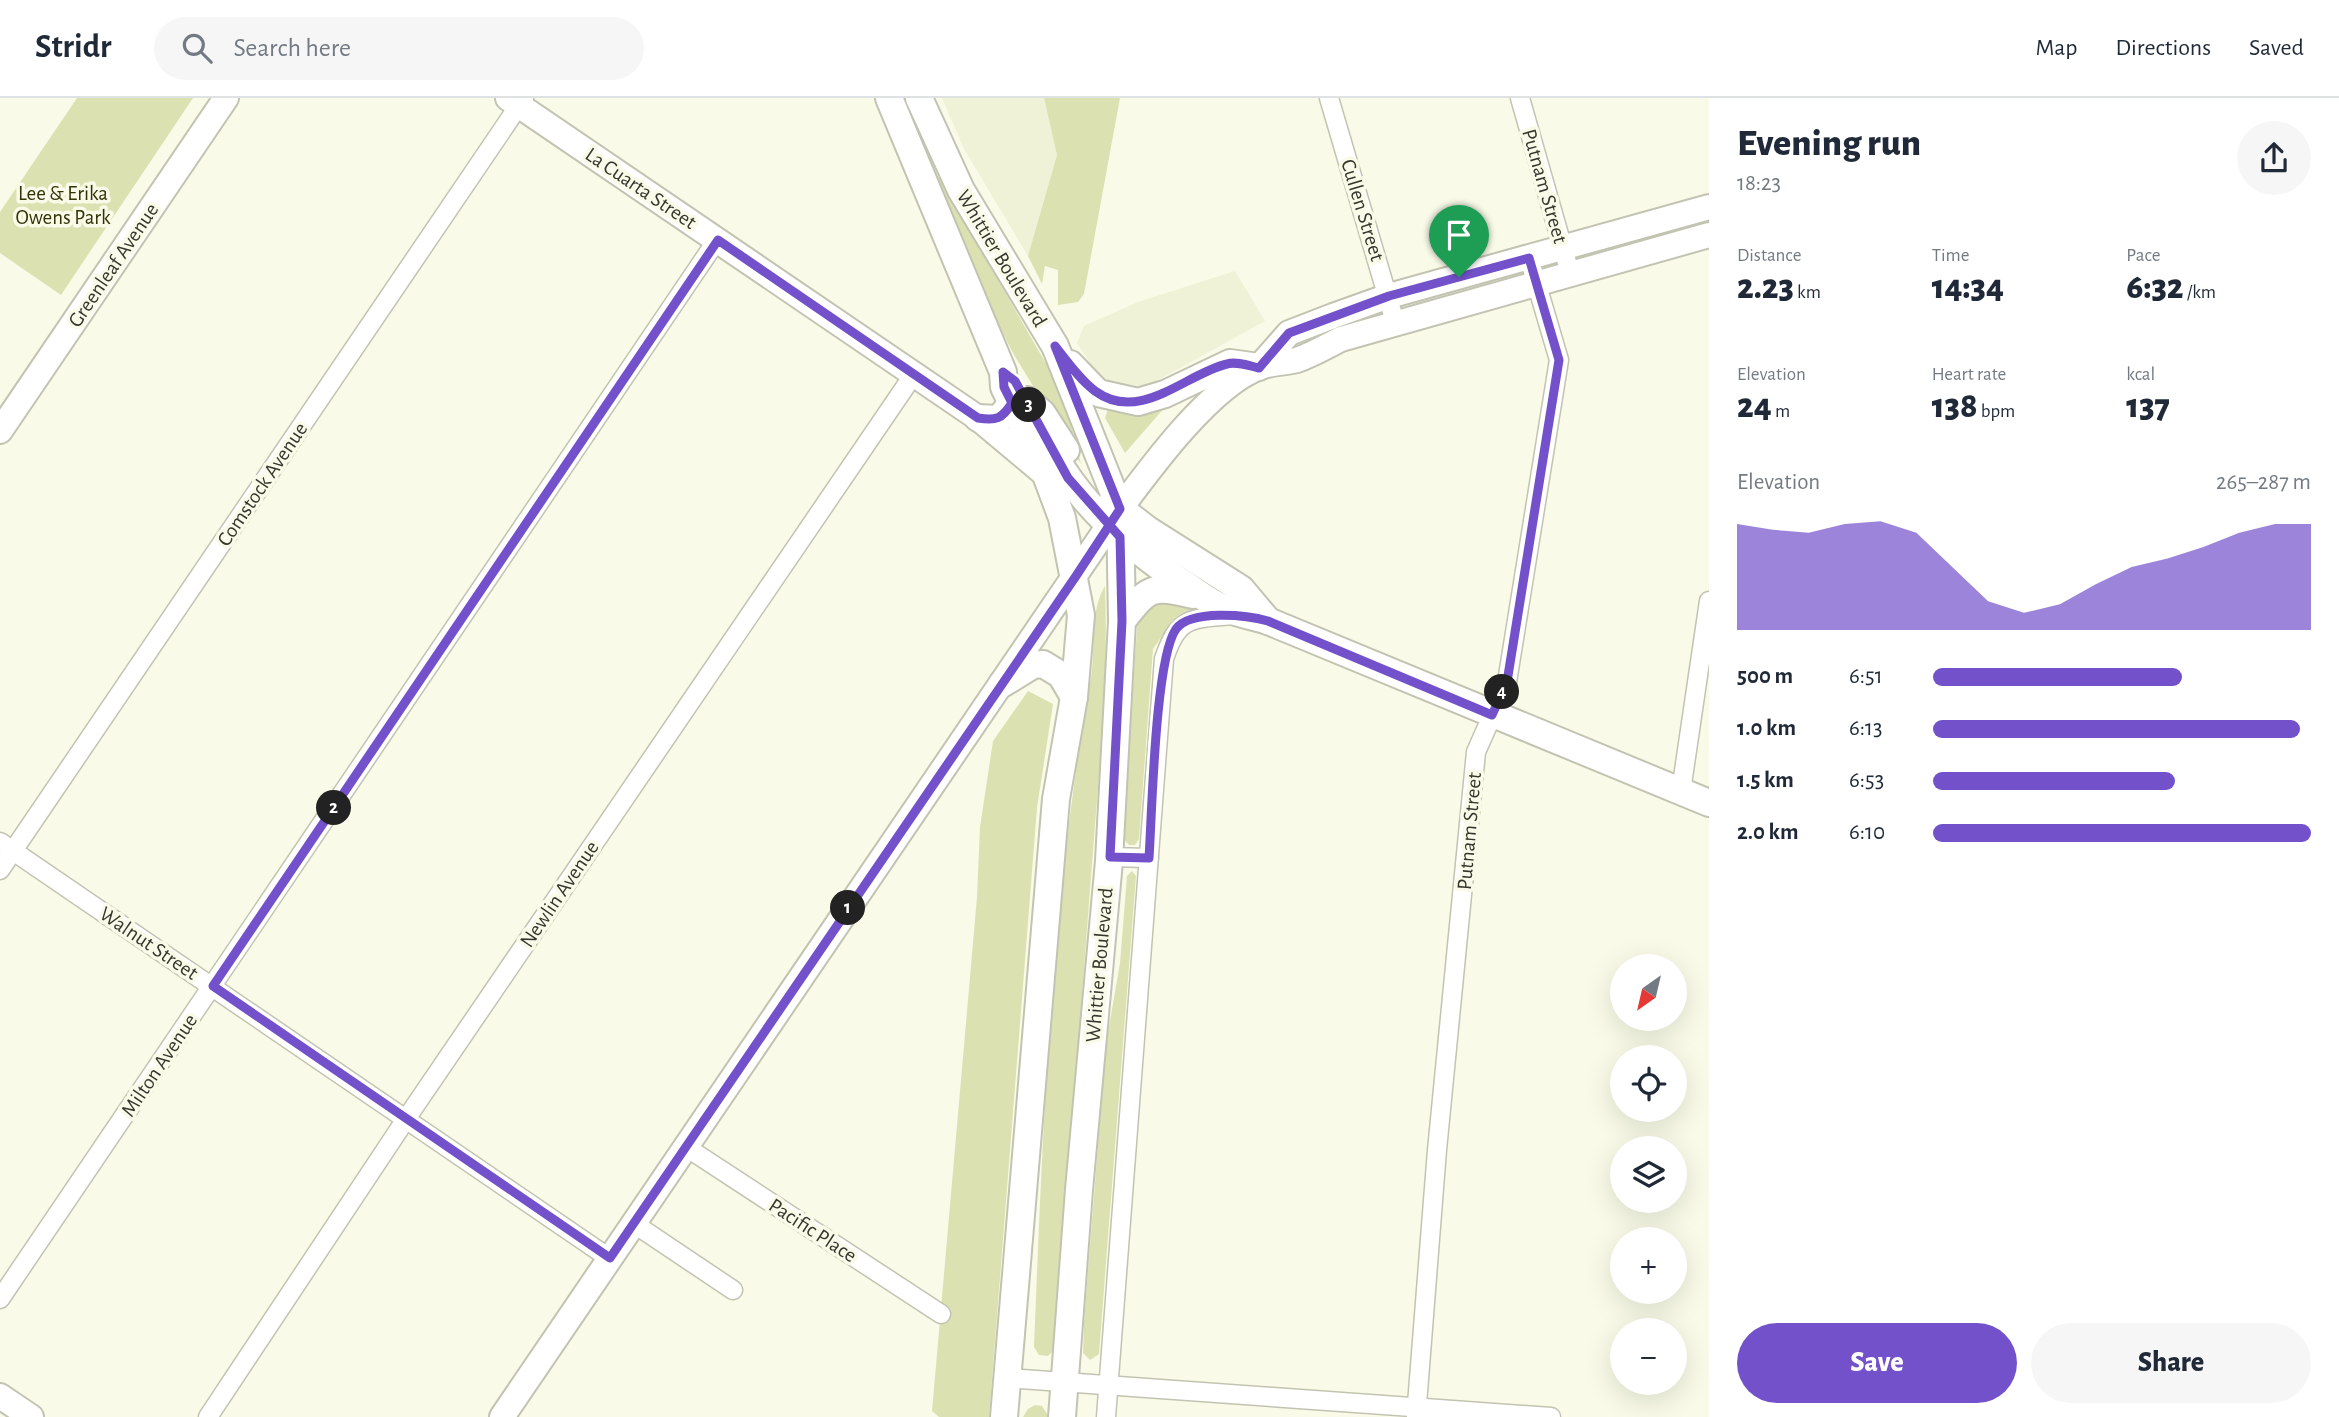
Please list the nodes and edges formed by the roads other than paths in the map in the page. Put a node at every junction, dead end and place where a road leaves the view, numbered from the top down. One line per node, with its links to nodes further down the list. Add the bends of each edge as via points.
1 (226, 98): 21 (street, Greenleaf Avenue)
2 (888, 98): 19 (main road, Whittier Boulevard, via 1003,372 1004,387)
3 (919, 98): 16 (main road, Whittier Boulevard, via 961,190)
4 (1329, 98): 14 (street, Cullen Street)
5 (1520, 98): 10 (street, Putnam Street)
6 (517, 101): 9 (street, La Cuarta Street); 34 (street, Comstock Avenue)
7 (1709, 207): 10 (street)
8 (1709, 235): 12 (street)
9 (718, 240): 18 (street, La Cuarta Street); 38 (street, Milton Avenue)
10 (1563, 248): 11 (street); 12 (street, Putnam Street)
11 (1529, 258): 13 (street, Putnam Street); 14 (street)
12 (1570, 274): 13 (street)
13 (1537, 285): 15 (street); 31 (street, Putnam Street, via 1559,360 1507,682)
14 (1389, 296): 15 (street, Cullen Street); 17 (street, via 1289,333)
15 (1395, 323): 17 (street)
16 (1055, 346): 17 (main road, via 1098,393 1138,402 1230,363); 23 (main road, Whittier Boulevard)
17 (1259, 368): 23 (street, via 1230,384 1205,408 1144,475)
18 (914, 374): 20 (street, La Cuarta Street); 39 (street, Newlin Avenue)
19 (1019, 402): 20 (main road, via 999,419); 22 (main road, Whittier Boulevard); 23 (main road, via 1042,413)
20 (978, 418): 22 (street, La Cuarta Street)
21 (0, 432)
22 (1046, 475): 24 (main road, Whittier Boulevard)
23 (1116, 524): 24 (street); 25 (main road); 27 (main road, via 1241,589); 28 (main road, Whittier Boulevard)
24 (1076, 576): 29 (street); 30 (main road, Whittier Boulevard, via 1081,615)
25 (1205, 598): 27 (main road); 28 (main road, via 1168,587 1151,590)
26 (1709, 601): 32 (street)
27 (1256, 617): 31 (main road); 36 (street, via 1185,621 1169,643)
28 (1122, 621): 35 (main road, Whittier Boulevard)
29 (1002, 684): 30 (main road, via 1043,664 1061,675); 40 (street)
30 (1074, 697): 46 (main road, Whittier Boulevard, via 1056,799)
31 (1492, 715): 32 (main road); 50 (street, Putnam Street, via 1476,752)
32 (1681, 791): 33 (main road)
33 (1709, 803)
34 (6, 846): 37 (street, Comstock Avenue); 38 (street, Walnut Street)
35 (1110, 857): 36 (street); 47 (main road, Whittier Boulevard)
36 (1149, 858): 48 (street)
37 (0, 870)
38 (213, 986): 39 (street, Walnut Street); 44 (street, Milton Avenue)
39 (406, 1119): 42 (street, Walnut Street); 52 (street, Newlin Avenue)
40 (686, 1147): 41 (street); 45 (street, Pacific Place)
41 (633, 1223): 42 (street); 43 (street)
42 (610, 1258): 53 (street)
43 (733, 1290)
44 (0, 1299)
45 (941, 1314)
46 (1007, 1378): 47 (street); 54 (main road, Whittier Boulevard)
47 (1066, 1382): 48 (street); 55 (main road, Whittier Boulevard)
48 (1108, 1385): 50 (street); 56 (street)
49 (0, 1396): 51 (street)
50 (1417, 1411): 57 (street)
51 (31, 1417)
52 (208, 1417)
53 (502, 1417)
54 (1004, 1417)
55 (1062, 1417)
56 (1105, 1417)
57 (1551, 1417)

